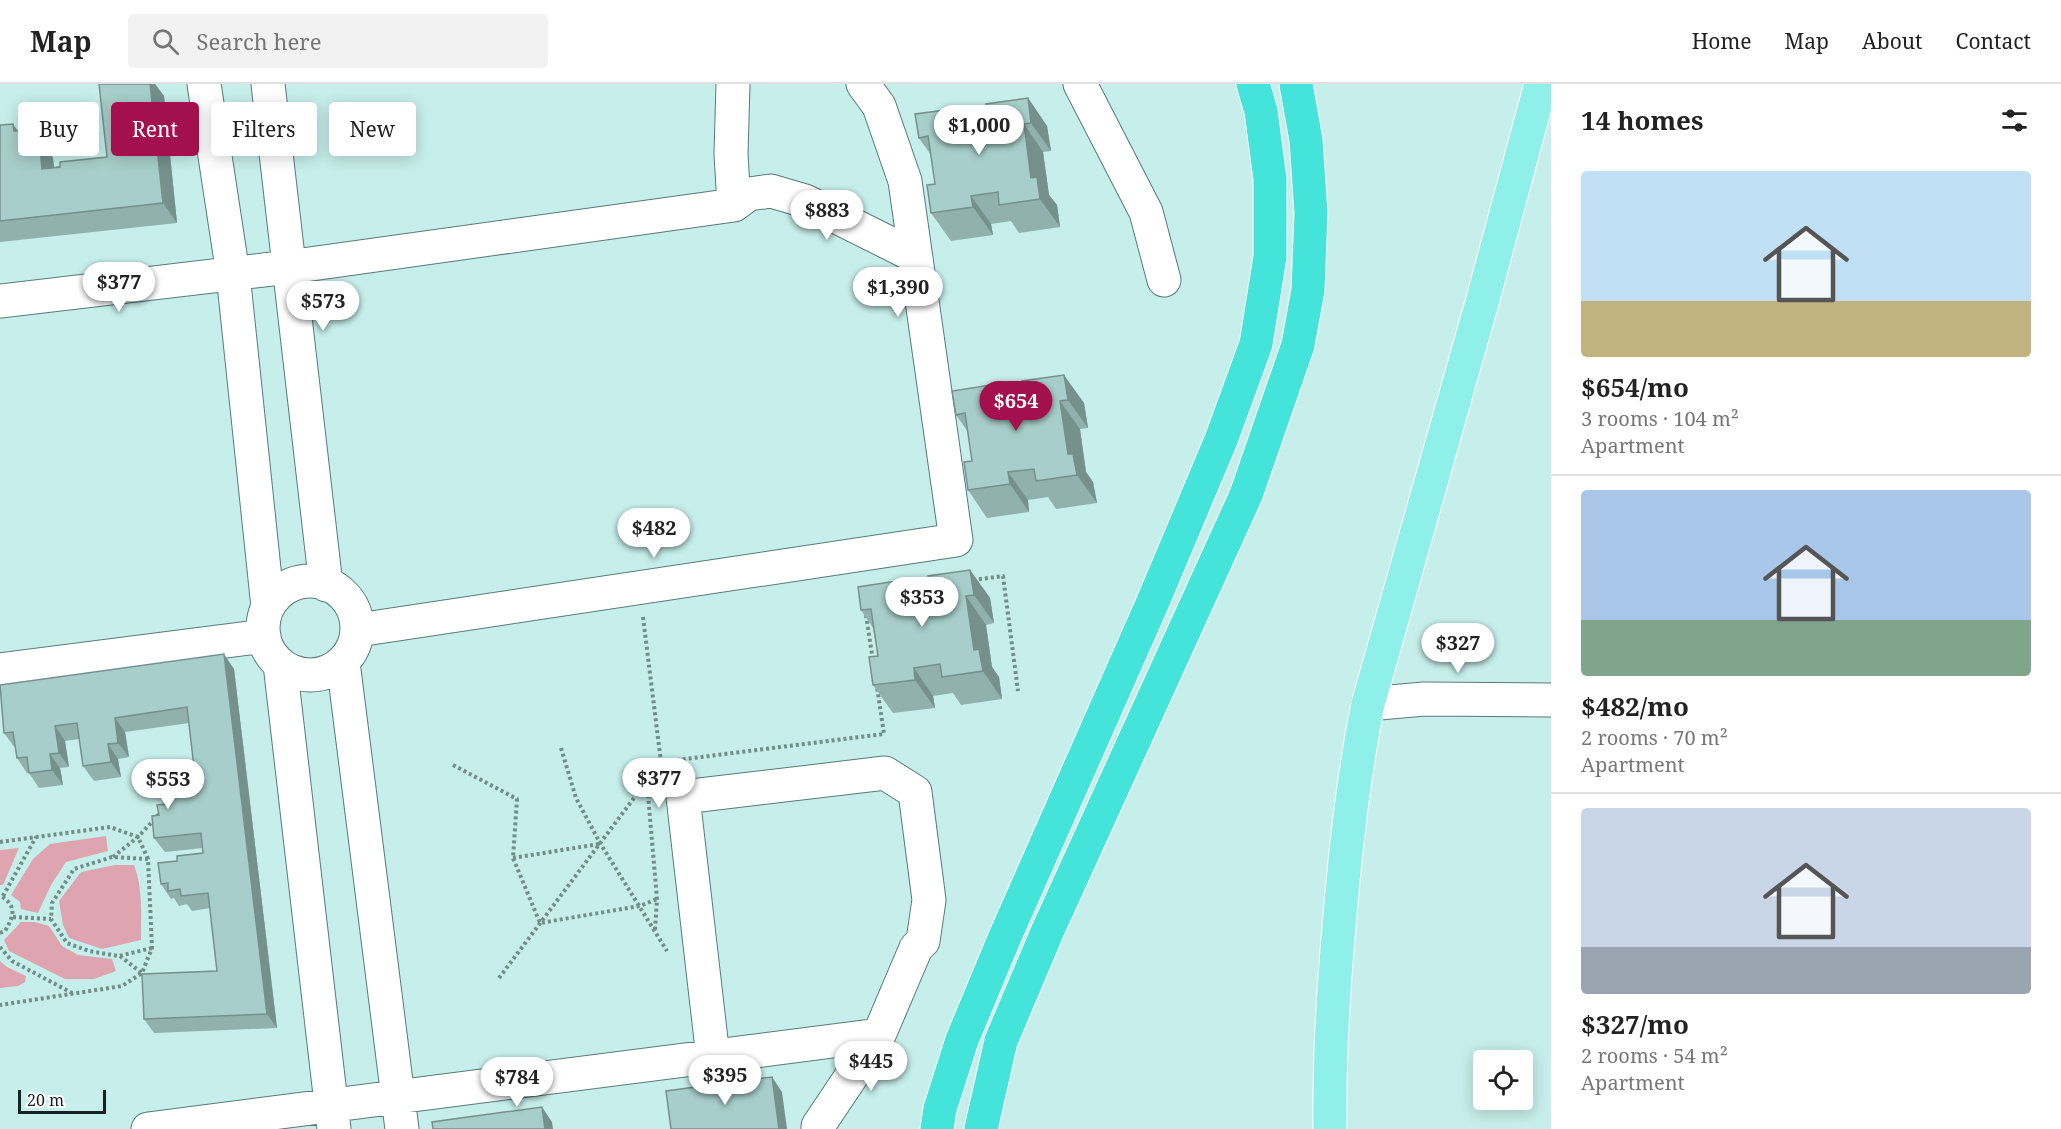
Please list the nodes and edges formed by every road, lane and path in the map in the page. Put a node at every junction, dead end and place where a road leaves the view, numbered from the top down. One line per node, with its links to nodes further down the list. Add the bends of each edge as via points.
1 (204, 84): 12 (street)
2 (268, 84): 11 (street)
3 (733, 84): 9 (street)
4 (863, 84): 10 (street, via 879,106 905,181)
5 (1080, 84): 13 (street, via 1146,212)
6 (1253, 84): 67 (highway, via 1261,111 1270,179 1270,257 1256,344 1166,571 966,1030)
7 (1296, 84): 68 (highway, via 1306,140 1311,213 1308,290 1298,345 1246,495 1001,1041)
8 (1541, 84): 30 (main road)
9 (734, 205): 10 (street, via 749,194 771,191 806,201); 11 (street)
10 (915, 256): 18 (street, via 956,540)
11 (290, 267): 12 (street); 17 (street)
12 (232, 274): 14 (street); 21 (street)
13 (1164, 280)
14 (0, 301)
15 (968, 581): 28 (path, via 1003,576)
16 (945, 584): 19 (path)
17 (326, 585): 21 (street, via 314,580 295,583 279,592); 22 (street, via 352,603)
18 (639, 587): 22 (street); 32 (path)
19 (898, 591)
20 (865, 607): 25 (path)
21 (266, 621): 24 (street, via 270,651); 26 (street)
22 (358, 630): 23 (street, via 354,647)
23 (343, 662): 24 (street, via 329,672 312,675); 62 (street)
24 (280, 664): 63 (street)
25 (873, 665)
26 (0, 670)
27 (875, 676): 32 (path, via 884,734)
28 (1018, 691)
29 (1551, 700): 30 (street, via 1424,699)
30 (1368, 704): 69 (main road, via 1343,870 1329,1077)
31 (561, 748): 39 (path, via 576,798)
32 (661, 762): 34 (path)
33 (453, 765): 41 (path, via 517,799)
34 (646, 782): 39 (path); 44 (path)
35 (164, 808): 37 (path)
36 (37, 837): 37 (path, via 110,828); 38 (path); 43 (path)
37 (138, 837): 40 (path); 42 (path)
38 (0, 842)
39 (600, 843): 41 (path); 45 (path); 48 (path)
40 (112, 857): 42 (path); 47 (path, via 74,870 52,903)
41 (513, 858): 48 (path)
42 (148, 859): 52 (path)
43 (1, 896): 46 (path, via 11,905)
44 (657, 899): 45 (path); 49 (path)
45 (640, 906): 48 (path); 49 (path)
46 (13, 917): 47 (path); 50 (path, via 6,931)
47 (51, 920): 54 (path, via 67,943)
48 (540, 923): 57 (path)
49 (655, 931): 53 (path, via 670,956)
50 (0, 933)
51 (0, 947): 58 (path, via 12,961)
52 (152, 948): 54 (path); 55 (path)
53 (701, 952): 60 (street, via 683,797 885,773 915,792 929,900 924,941 916,948); 61 (street)
54 (119, 956): 55 (path)
55 (142, 973): 56 (path); 58 (path, via 122,986)
56 (147, 977)
57 (499, 978)
58 (73, 993): 59 (path)
59 (0, 1005)
60 (879, 1035): 61 (street); 66 (street)
61 (713, 1057): 62 (street)
62 (398, 1097): 63 (street); 65 (street)
63 (333, 1117): 64 (street)
64 (148, 1129)
65 (402, 1129)
66 (818, 1129)
67 (937, 1129)
68 (981, 1129)
69 (1330, 1129)

